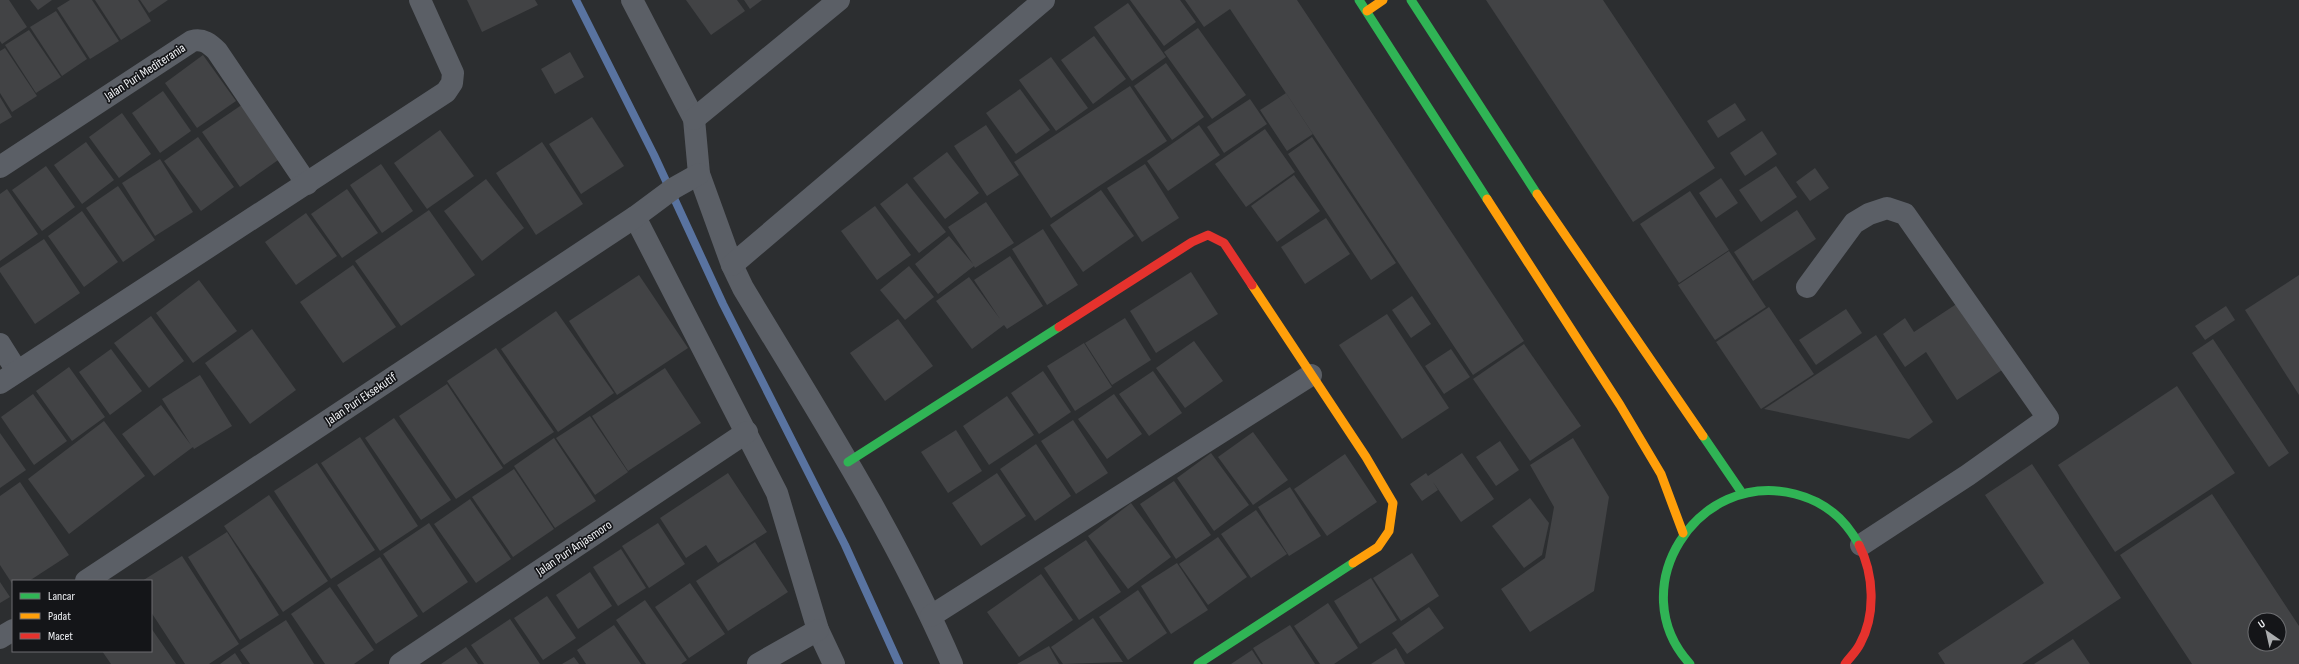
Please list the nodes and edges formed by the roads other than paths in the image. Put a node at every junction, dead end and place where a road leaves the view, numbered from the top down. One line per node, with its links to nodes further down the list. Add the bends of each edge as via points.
1 (420, 0): 12 (street, via 450,62 453,73 450,87)
2 (632, 0): 9 (street)
3 (839, 0): 9 (street)
4 (1044, 0): 14 (street)
5 (1359, 0): 8 (street)
6 (1383, 0): 8 (street)
7 (1411, 0): 21 (street, via 1525,176)
8 (1367, 11): 22 (street, via 1620,405 1661,474)
9 (694, 119): 11 (street)
10 (0, 167): 12 (street, Jalan Puri Mediterania, via 192,41 201,40 217,51)
11 (699, 174): 13 (street, Jalan Puri Eksekutif); 14 (street)
12 (307, 184): 18 (street)
13 (640, 214): 19 (street); 24 (street, Jalan Puri Eksekutif)
14 (732, 265): 20 (street, via 743,288)
15 (1807, 287): 23 (street, via 1854,223 1887,208 1905,214 2048,418 1968,476)
16 (0, 344): 18 (street)
17 (1311, 376): 20 (street, via 1224,243 1208,235 1192,242); 25 (street); 36 (street, via 1366,456 1393,503 1389,531 1378,546)
18 (9, 377)
19 (747, 432): 26 (street, via 777,493); 32 (street, Jalan Puri Anjasmoro)
20 (848, 462): 25 (street)
21 (1742, 493): 22 (street, via 1709,508); 23 (street, via 1776,490 1810,498 1840,517)
22 (1683, 533): 31 (street, via 1668,563 1662,596 1668,630)
23 (1861, 545): 29 (street, via 1872,578 1871,612)
24 (88, 580)
25 (931, 616): 35 (street)
26 (818, 630): 33 (street); 34 (street)
27 (12, 631): 28 (street)
28 (0, 638)
29 (1860, 645): 30 (street); 37 (street)
30 (1862, 658)
31 (1684, 662)
32 (400, 664)
33 (758, 664)
34 (834, 664)
35 (952, 664)
36 (1198, 664)
37 (1845, 664)

